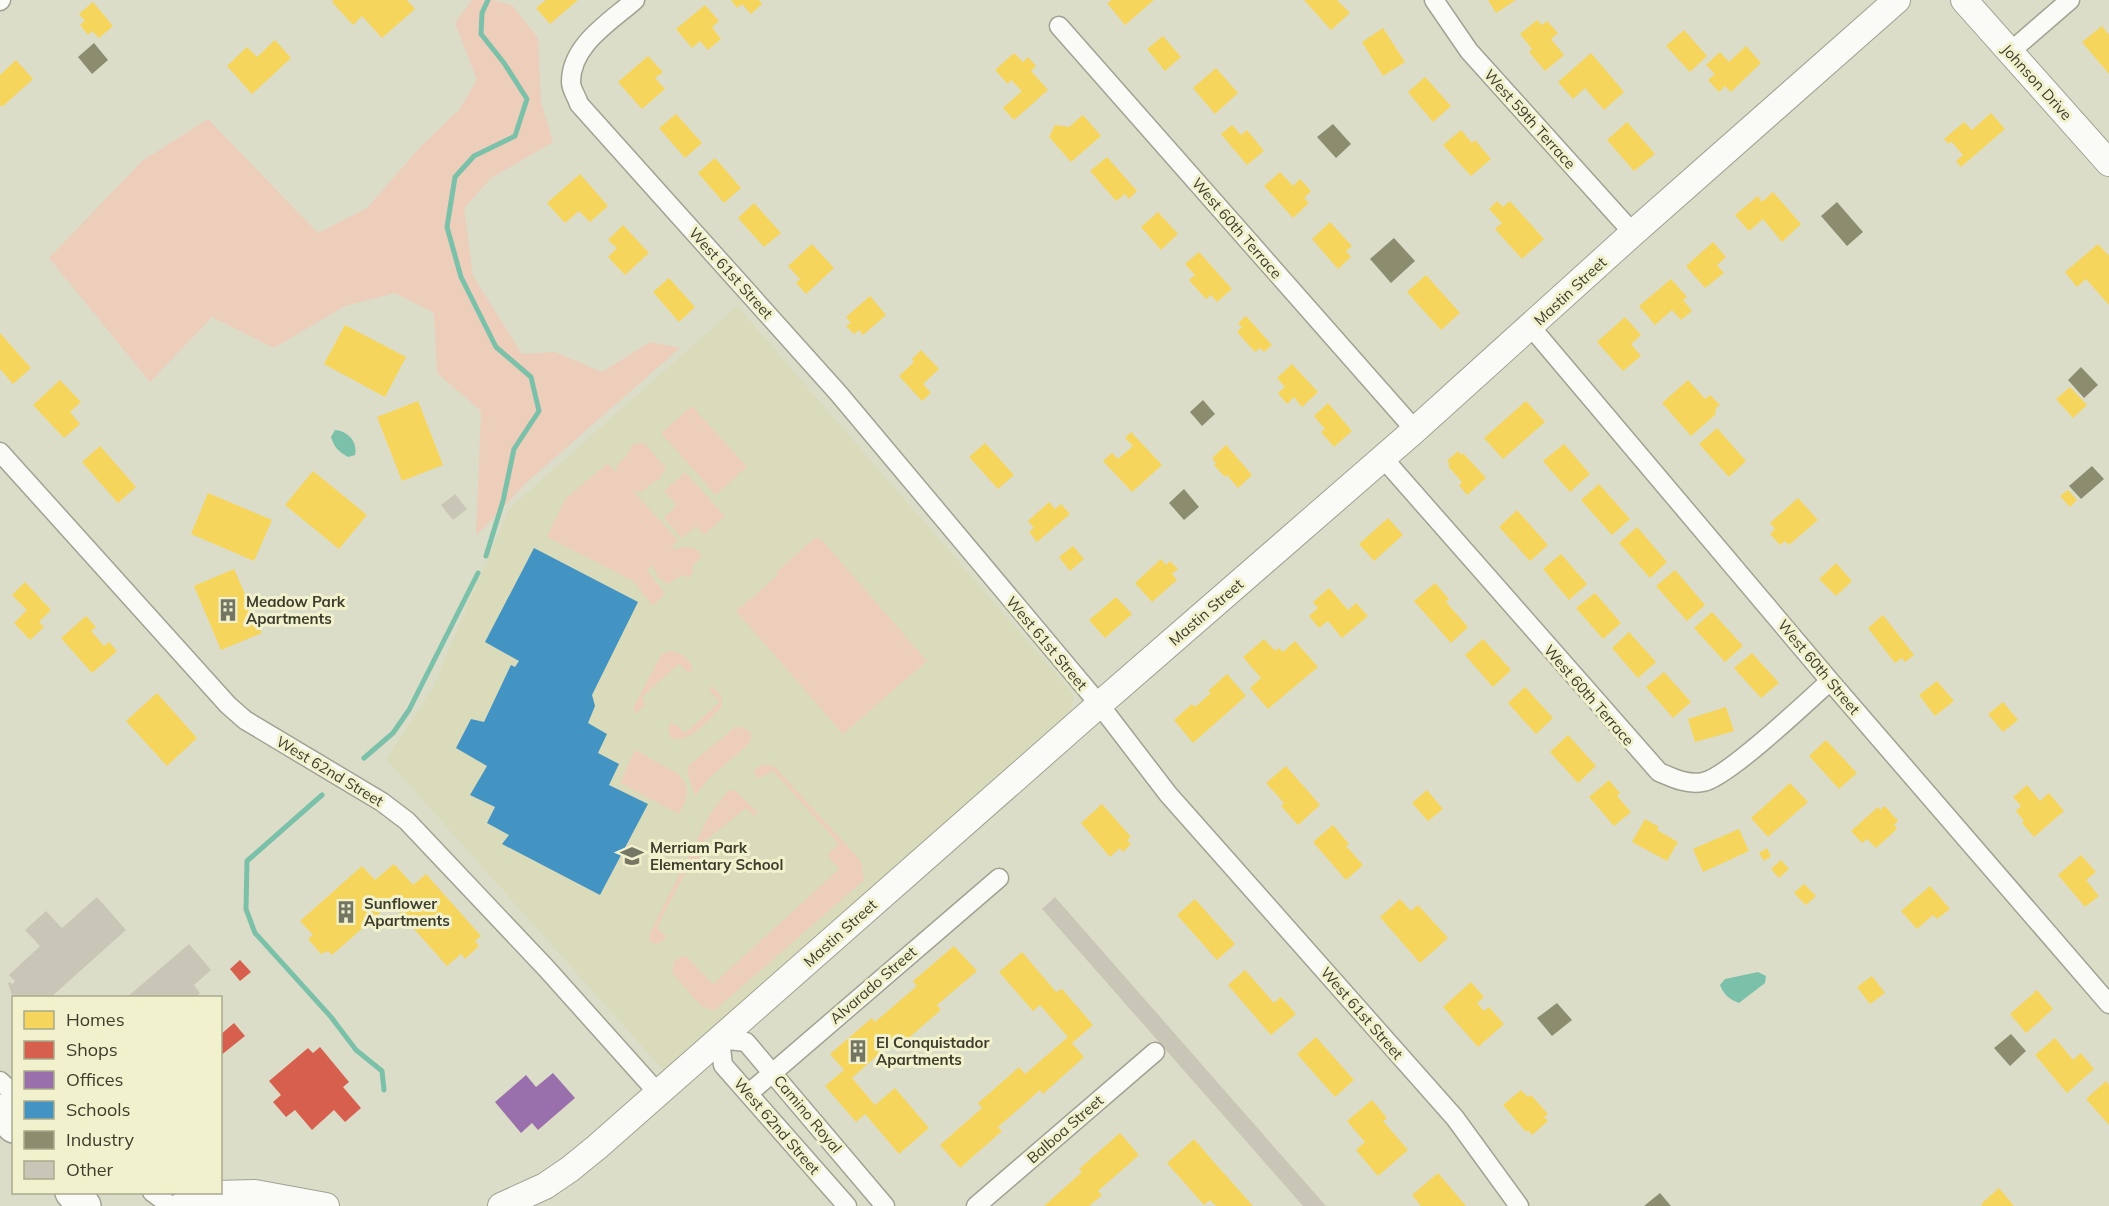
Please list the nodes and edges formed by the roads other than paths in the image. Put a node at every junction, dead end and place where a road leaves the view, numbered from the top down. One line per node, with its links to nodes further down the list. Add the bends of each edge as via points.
1 (634, 0): 15 (street, West 61st Street, via 585,43 574,62 571,84 579,104 839,394)
2 (1434, 0): 9 (street, West 59th Terrace, via 1469,51)
3 (1897, 0): 9 (street, Mastin Street)
4 (1964, 0): 7 (street, Johnson Drive)
5 (2070, 0): 7 (street)
6 (1059, 26): 11 (street, West 60th Terrace)
7 (2010, 52): 8 (street, Johnson Drive)
8 (2109, 163)
9 (1633, 233): 10 (street, Mastin Street)
10 (1531, 327): 11 (street, Mastin Street); 14 (street, West 60th Street)
11 (1415, 430): 13 (street, Mastin Street)
12 (0, 452): 23 (street, West 62nd Street, via 228,705 245,720 408,821)
13 (1383, 458): 14 (street, West 60th Terrace, via 1659,772 1682,782 1705,782 1728,769); 15 (street, Mastin Street)
14 (1830, 681): 17 (street, West 60th Street)
15 (1099, 704): 18 (street, Mastin Street); 39 (street, West 61st Street, via 1168,794 1455,1118)
16 (999, 878): 20 (street, Alvarado Street)
17 (2109, 1004)
18 (720, 1039): 20 (street, Camino Royal, via 746,1042); 23 (street, Mastin Street); 24 (street, West 62nd Street, via 723,1065)
19 (1155, 1052): 38 (street, Balboa Street)
20 (772, 1072): 24 (street, Alvarado Street); 37 (street, Camino Royal)
21 (0, 1081): 22 (street)
22 (12, 1092)
23 (658, 1093): 35 (street, Mastin Street, via 570,1169 545,1186)
24 (748, 1093): 36 (street, West 62nd Street)
25 (0, 1111): 26 (highway)
26 (12, 1124)
27 (74, 1194): 31 (highway)
28 (155, 1194): 32 (street)
29 (217, 1194): 33 (street)
30 (222, 1194): 34 (street, via 255,1193)
31 (84, 1206)
32 (171, 1206)
33 (181, 1206)
34 (326, 1206)
35 (501, 1206)
36 (848, 1206)
37 (885, 1206)
38 (976, 1206)
39 (1519, 1206)

